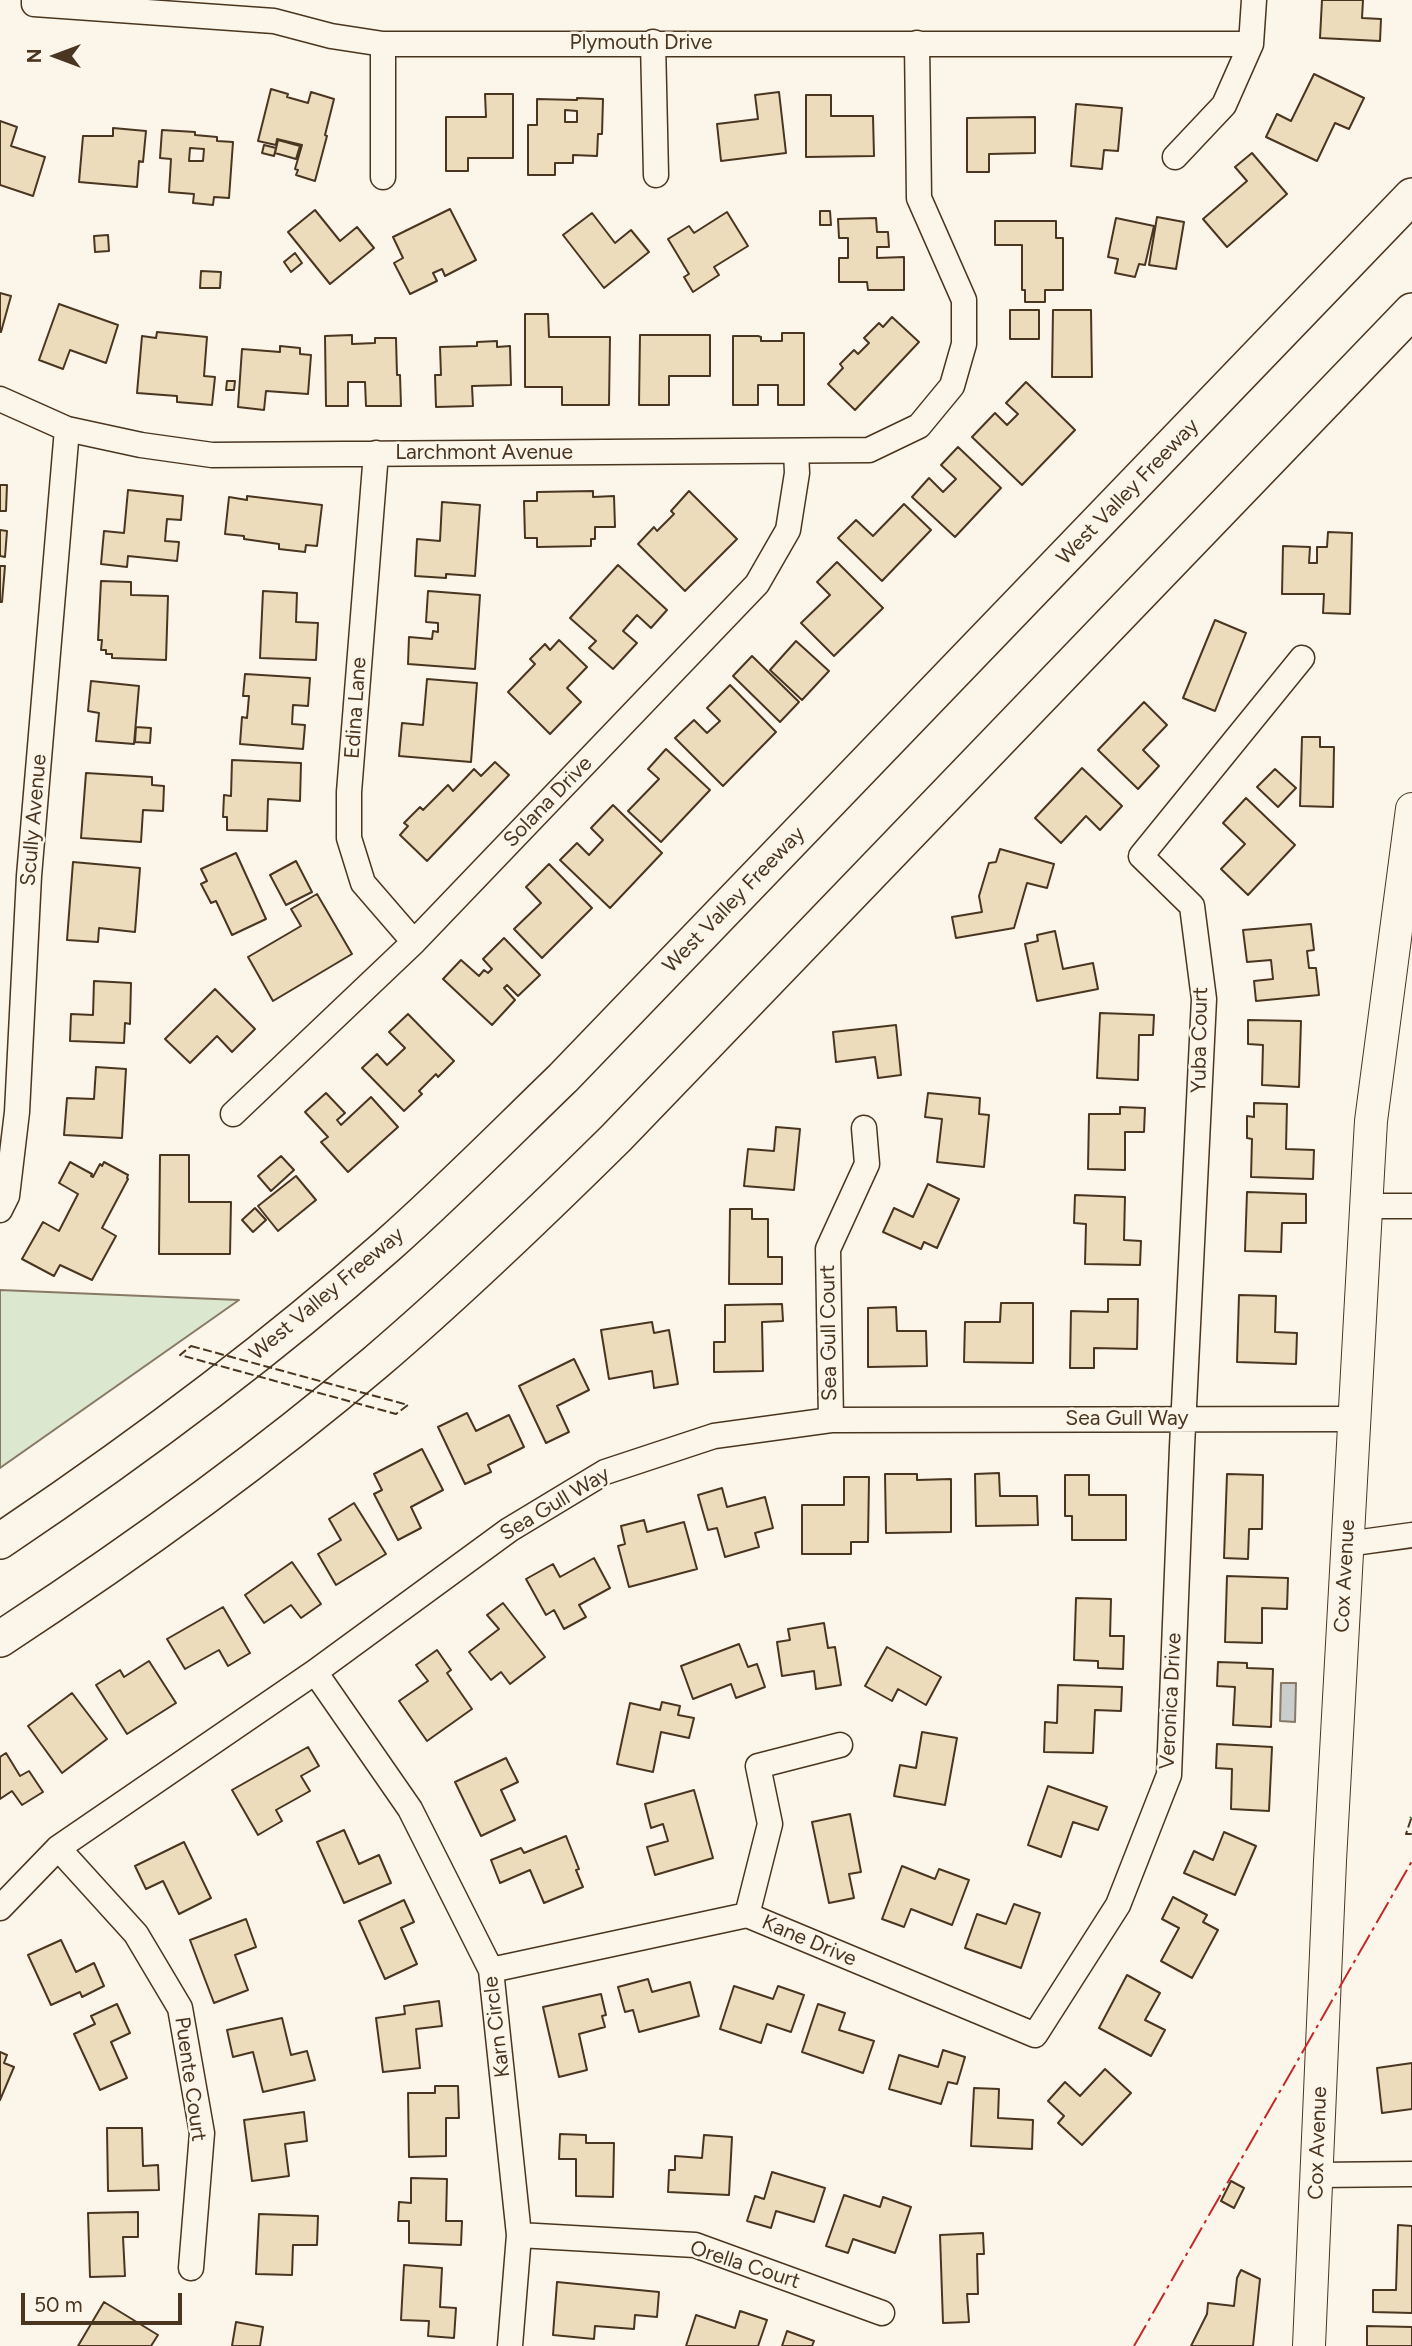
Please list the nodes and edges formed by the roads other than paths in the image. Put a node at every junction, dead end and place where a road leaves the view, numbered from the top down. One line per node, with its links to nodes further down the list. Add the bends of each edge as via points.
1 (1254, 0): 6 (street)
2 (34, 2): 5 (street, Plymouth Drive, via 274,21)
3 (653, 42): 4 (street, Plymouth Drive); 5 (street, Plymouth Drive); 8 (street)
4 (917, 43): 6 (street, Plymouth Drive); 14 (street, Larchmont Avenue, via 919,198 964,300 964,344 952,386 919,426 869,450)
5 (383, 44): 9 (street)
6 (1251, 44): 7 (street, via 1224,105)
7 (1175, 157)
8 (656, 175)
9 (383, 177)
10 (1412, 196): 28 (highway, West Valley Freeway, via 573,1068 482,1156 311,1310 146,1441)
11 (1412, 311): 30 (highway, via 616,1138 495,1256 375,1363 241,1471)
12 (0, 399): 13 (street, Larchmont Avenue)
13 (67, 429): 15 (street, Larchmont Avenue, via 212,455); 23 (street, Scully Avenue, via 29,876 17,1112 7,1196)
14 (796, 451): 15 (street, Larchmont Avenue); 18 (street, Solana Drive, via 789,530 757,584)
15 (376, 453): 18 (street, Edina Lane, via 349,838 363,883)
16 (1302, 658): 24 (street, Yuba Court, via 1141,856 1192,906 1204,999)
17 (1412, 809): 21 (main road, Cox Avenue, via 1371,1121)
18 (414, 942): 19 (street, Solana Drive)
19 (233, 1114)
20 (864, 1128): 26 (street, Sea Gull Court, via 867,1164 828,1249)
21 (1366, 1206): 22 (street); 25 (main road, Cox Avenue)
22 (1412, 1206)
23 (0, 1210)
24 (1184, 1418): 25 (street, Sea Gull Way); 26 (street, Sea Gull Way); 37 (street, Veronica Drive, via 1169,1775 1118,1905)
25 (1353, 1419): 29 (main road, Cox Avenue)
26 (831, 1420): 31 (street, Sea Gull Way, via 714,1436 605,1472 509,1530)
27 (1412, 1535): 29 (street)
28 (0, 1542)
29 (1347, 1544): 39 (main road, Cox Avenue)
30 (0, 1639)
31 (315, 1672): 33 (street, Sea Gull Way); 36 (street, Karn Circle, via 410,1809)
32 (840, 1745): 35 (street, via 758,1766 769,1825)
33 (58, 1848): 34 (street, Sea Gull Way); 41 (street, Puente Court, via 136,1934 180,2008 202,2133)
34 (0, 1908)
35 (747, 1915): 36 (street, Kane Drive); 37 (street, Kane Drive)
36 (491, 1970): 40 (street, Karn Circle)
37 (1035, 2035)
38 (1412, 2174): 39 (street)
39 (1317, 2175): 44 (main road, Cox Avenue)
40 (519, 2235): 42 (street, Orella Court, via 695,2245); 43 (street, Karn Circle)
41 (191, 2268)
42 (881, 2313)
43 (510, 2346)
44 (1309, 2346)

